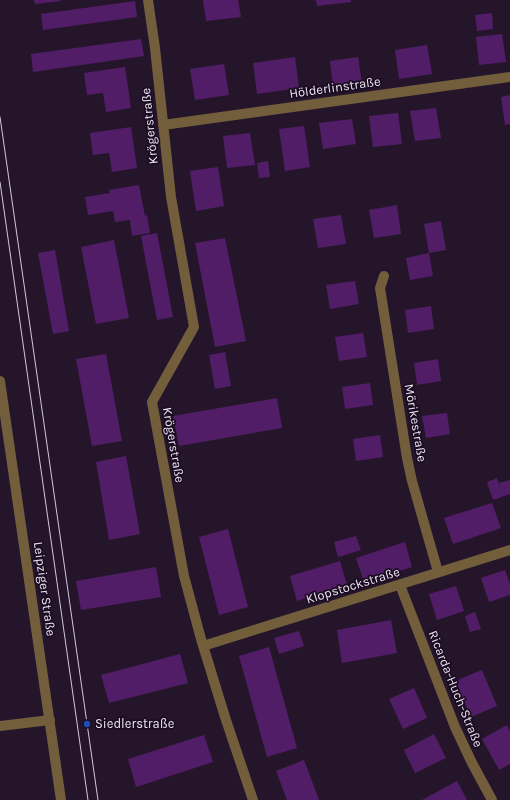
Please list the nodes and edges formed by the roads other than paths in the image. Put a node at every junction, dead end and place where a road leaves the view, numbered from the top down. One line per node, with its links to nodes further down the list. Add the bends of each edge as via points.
1 (148, 0): 3 (street, Krögerstraße)
2 (510, 77): 3 (street, Hölderlinstraße)
3 (163, 126): 9 (street, Krögerstraße, via 171,197 194,327 152,402 184,576)
4 (384, 276): 7 (street, Mörikestraße, via 380,288 407,458)
5 (0, 382): 10 (street, Leipziger Straße)
6 (510, 550): 7 (street, Klopstockstraße)
7 (438, 572): 8 (street, Klopstockstraße)
8 (400, 585): 9 (street, Klopstockstraße); 14 (street, Ricarda-Huch-Straße, via 455,727)
9 (203, 646): 13 (street, Krögerstraße)
10 (50, 720): 11 (street); 12 (street, Leipziger Straße)
11 (0, 726)
12 (61, 800)
13 (253, 800)
14 (492, 800)

